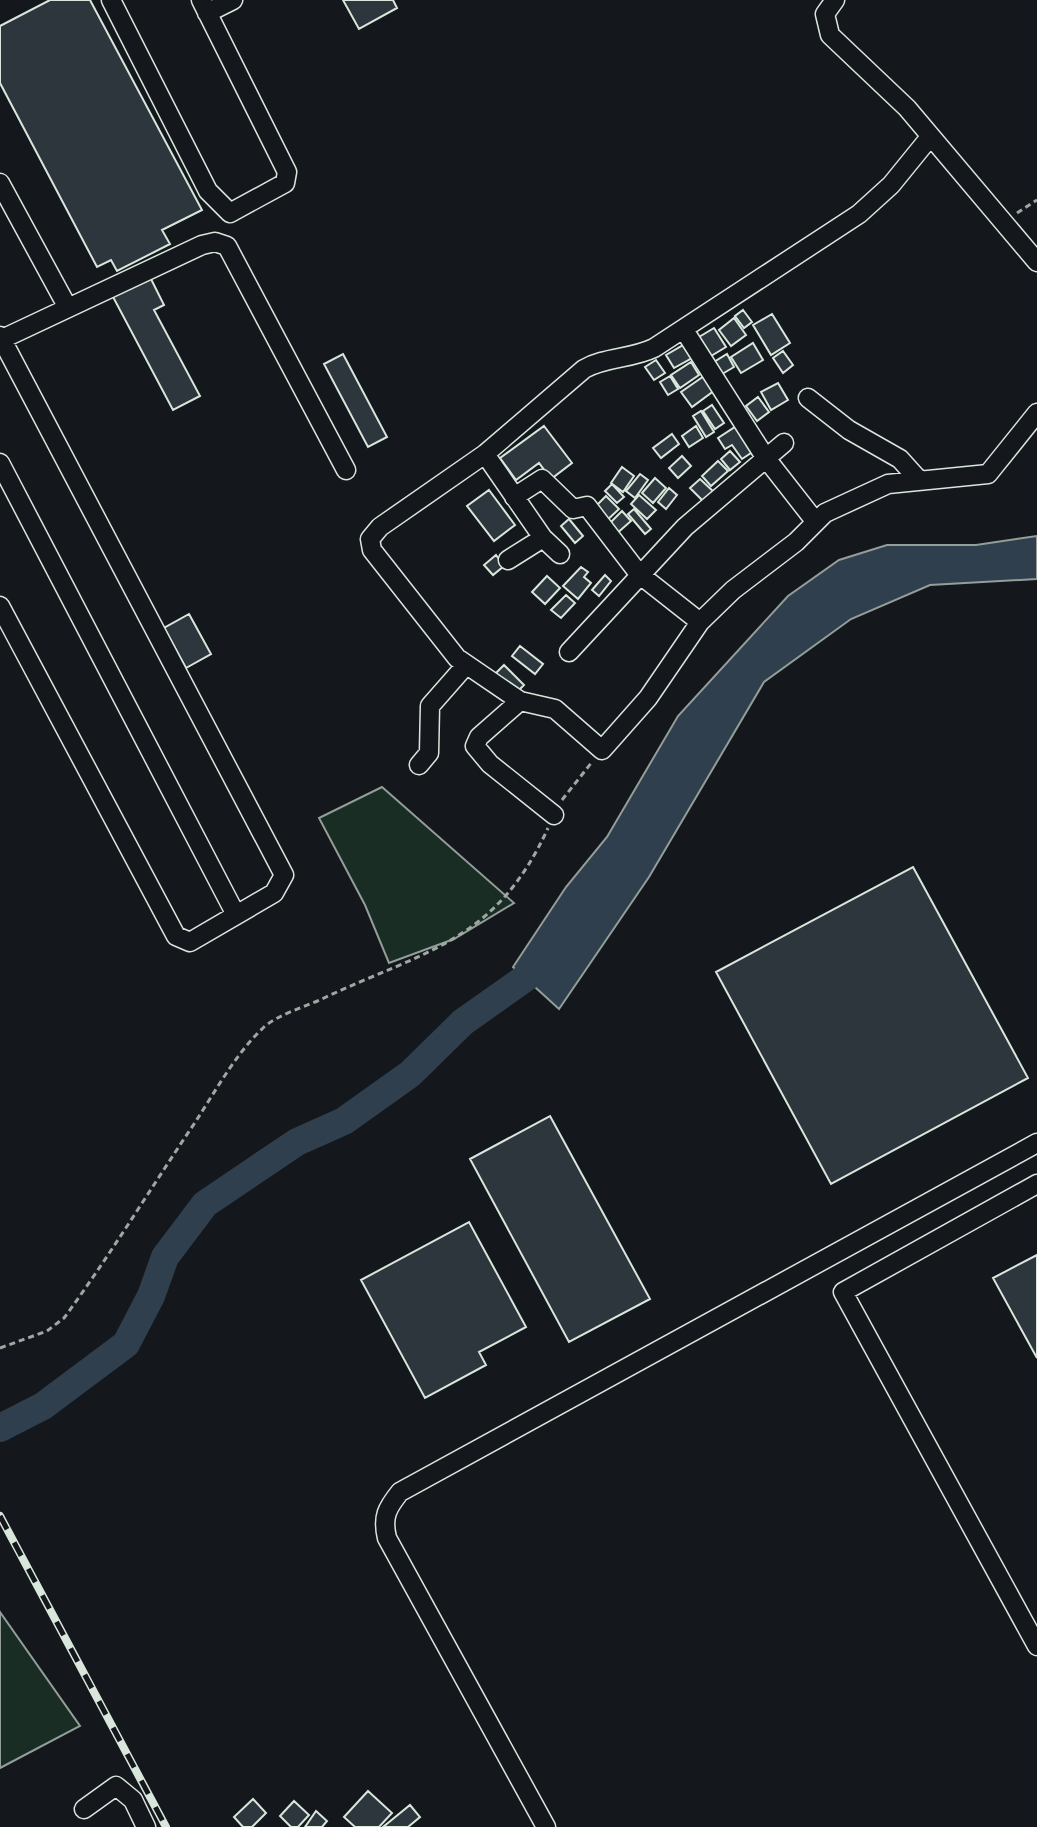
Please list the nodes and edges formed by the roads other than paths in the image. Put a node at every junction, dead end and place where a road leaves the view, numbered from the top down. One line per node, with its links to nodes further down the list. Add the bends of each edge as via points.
1 (111, 0): 4 (street, via 208,191 230,213 288,178)
2 (233, 0): 4 (street)
3 (835, 0): 5 (street, via 825,14 830,35)
4 (204, 6)
5 (930, 137): 7 (street); 9 (street, via 866,209)
6 (0, 183): 8 (street)
7 (1037, 262)
8 (68, 308): 10 (street); 17 (street, via 202,245 227,246)
9 (684, 330): 14 (street, via 637,356 584,369); 15 (street)
10 (1, 338): 32 (street, via 284,875 274,893)
11 (808, 398): 18 (street, via 841,425 900,459)
12 (1037, 413): 18 (street, via 988,474)
13 (784, 443): 15 (street)
14 (485, 454): 19 (street); 28 (street, via 395,514 370,539 376,556)
15 (765, 457): 20 (street); 24 (street)
16 (0, 463): 32 (street)
17 (346, 470)
18 (918, 479): 20 (street, via 872,488)
19 (514, 497): 21 (street); 24 (street, via 547,480 573,509 587,506)
20 (815, 521): 26 (street)
21 (543, 538): 22 (street); 23 (street)
22 (560, 554)
23 (508, 560)
24 (639, 574): 26 (street); 27 (street)
25 (0, 606): 32 (street, via 176,936 190,942)
26 (700, 622): 29 (street, via 648,698 602,750 555,709)
27 (569, 652)
28 (466, 665): 29 (street); 30 (street, via 430,706 429,753)
29 (520, 701): 31 (street, via 475,746)
30 (419, 765)
31 (554, 815)
32 (235, 913)
33 (1037, 1143): 38 (street, via 400,1492 387,1507 387,1538)
34 (1037, 1184): 35 (street, via 843,1292)
35 (1037, 1646)
36 (84, 1809): 37 (street, via 116,1786 133,1800)
37 (146, 1827)
38 (546, 1827)

